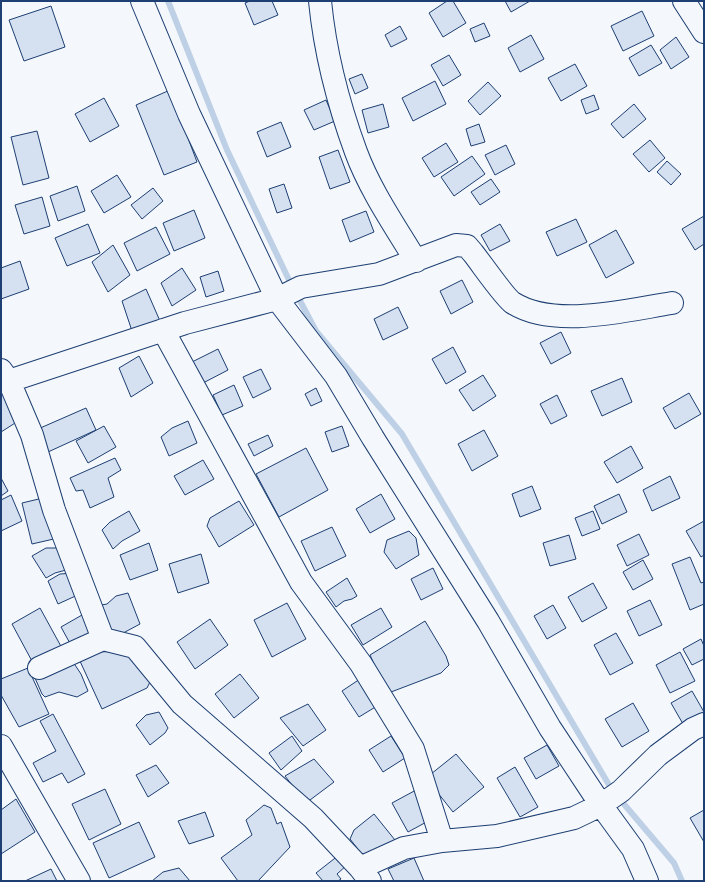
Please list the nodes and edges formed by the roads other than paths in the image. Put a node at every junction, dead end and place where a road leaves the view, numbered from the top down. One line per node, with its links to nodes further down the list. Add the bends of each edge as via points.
1 (142, 1): 6 (street, via 189,114)
2 (320, 1): 5 (street, via 323,36 337,93 356,152 383,206)
3 (684, 1): 4 (street)
4 (704, 32)
5 (416, 261): 6 (street, via 379,274); 7 (street, via 456,245 466,246 511,303 530,311 561,317)
6 (288, 294): 8 (street); 14 (street, via 373,438 488,621 550,728)
7 (672, 304)
8 (163, 330): 9 (street); 15 (street, via 301,582 361,664 413,749)
9 (5, 375): 10 (street, via 32,435 54,510)
10 (103, 639): 11 (street); 16 (street, via 135,647 182,704 313,818)
11 (39, 668)
12 (704, 724): 14 (street, via 658,755)
13 (1, 746): 17 (street)
14 (611, 798): 15 (street, via 574,818 497,836); 18 (street)
15 (442, 841): 16 (street, via 404,848)
16 (365, 874)
17 (79, 881)
18 (647, 881)

